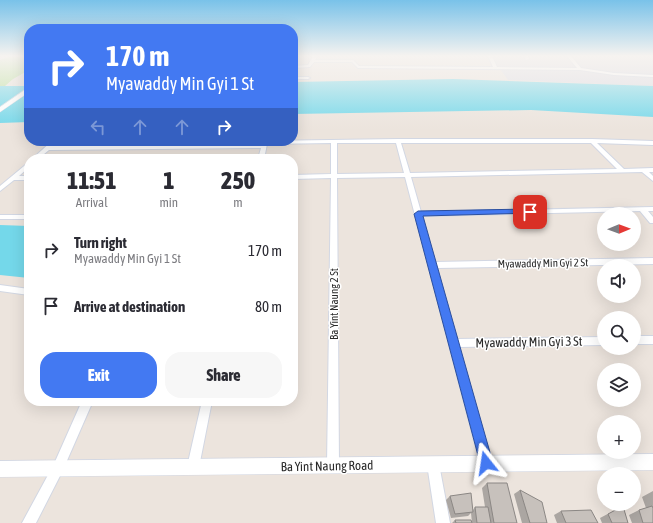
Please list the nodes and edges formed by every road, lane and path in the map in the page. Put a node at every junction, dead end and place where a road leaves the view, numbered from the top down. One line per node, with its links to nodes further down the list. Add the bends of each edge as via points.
1 (24, 93): 2 (main road)
2 (0, 110)
3 (398, 141): 4 (street); 5 (street); 17 (street)
4 (592, 141): 6 (street); 15 (street)
5 (334, 142): 7 (street); 16 (street, Ba Yint Naung 2 St)
6 (653, 142)
7 (298, 143)
8 (49, 146): 10 (street)
9 (156, 146): 10 (street)
10 (47, 148): 11 (street)
11 (40, 154)
12 (24, 168): 19 (street)
13 (643, 170): 14 (street); 15 (street); 21 (street)
14 (653, 170)
15 (623, 171): 17 (street)
16 (334, 176): 17 (street); 18 (street); 42 (street, Ba Yint Naung 2 St)
17 (408, 176): 25 (street)
18 (298, 177)
19 (13, 178): 20 (street); 22 (street)
20 (24, 178)
21 (653, 179)
22 (0, 189)
23 (642, 209): 24 (street); 25 (street); 28 (street)
24 (653, 209)
25 (418, 214): 30 (street)
26 (0, 217): 27 (street)
27 (24, 218)
28 (653, 221)
29 (653, 261): 30 (street, Myawaddy Min Gyi 2 St)
30 (432, 265): 36 (street)
31 (0, 288): 32 (street)
32 (24, 291)
33 (597, 340): 36 (street, Myawaddy Min Gyi 3 St)
34 (641, 340): 35 (street)
35 (653, 340)
36 (454, 343): 40 (street)
37 (86, 406): 44 (street)
38 (207, 406): 43 (street)
39 (653, 462): 40 (main road, Ba Yint Naung Road)
40 (486, 463): 41 (main road, Ba Yint Naung Road)
41 (433, 464): 42 (main road, Ba Yint Naung Road); 47 (street)
42 (333, 466): 43 (main road, Ba Yint Naung Road)
43 (193, 467): 44 (main road, Ba Yint Naung Road)
44 (58, 468): 45 (main road, Ba Yint Naung Road); 46 (street)
45 (0, 469)
46 (29, 523)
47 (443, 523)

